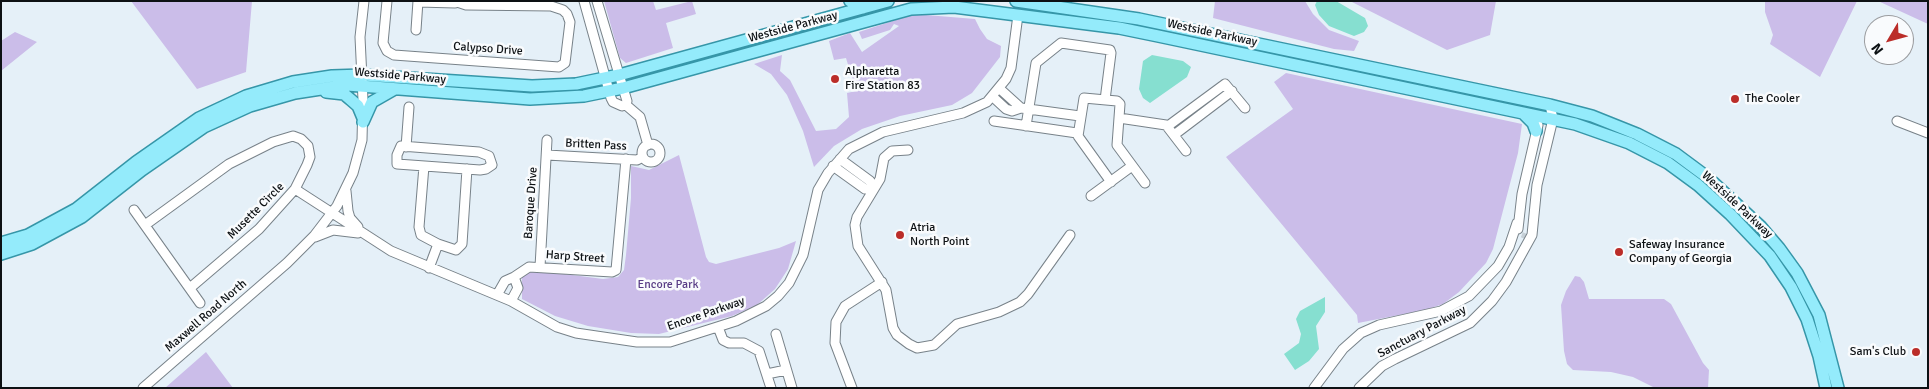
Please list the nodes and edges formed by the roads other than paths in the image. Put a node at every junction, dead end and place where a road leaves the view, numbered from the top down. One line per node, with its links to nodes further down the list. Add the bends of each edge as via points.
1 (364, 1): 17 (street, via 360,37)
2 (387, 1): 11 (street, Calypso Drive, via 383,43 394,55 560,66 566,60 570,22 568,14)
3 (584, 1): 19 (street)
4 (597, 1): 18 (street)
5 (849, 1): 12 (main road); 15 (main road, via 847,7)
6 (888, 1): 12 (main road, Westside Parkway)
7 (418, 2): 8 (street); 16 (street)
8 (454, 2): 11 (street)
9 (1019, 2): 10 (main road, Westside Parkway); 14 (main road)
10 (1044, 3): 13 (main road, Westside Parkway)
11 (551, 4)
12 (863, 8): 15 (main road, Westside Parkway)
13 (1113, 14): 14 (main road, via 1085,16 1031,10); 30 (main road, Westside Parkway)
14 (1018, 15): 21 (main road, Westside Parkway, via 954,7 911,9); 22 (street, Encore Parkway, via 1011,68); 34 (main road, Westside Parkway, via 1139,32)
15 (833, 17): 18 (main road, Westside Parkway)
16 (416, 30)
17 (363, 75): 19 (main road, Westside Parkway, via 532,86 576,84); 20 (street); 71 (main road, Westside Parkway, via 293,82 229,104 199,118 60,218)
18 (619, 75): 19 (main road, Westside Parkway); 21 (street)
19 (606, 78): 25 (street)
20 (363, 88): 23 (main road, Westside Parkway); 24 (main road, Westside Parkway, via 333,86); 39 (street)
21 (623, 88): 25 (main road, Westside Parkway); 29 (street)
22 (1000, 88): 27 (street, Encore Parkway); 33 (street)
23 (395, 90): 25 (main road, Westside Parkway, via 541,99); 39 (main road, via 372,102)
24 (301, 91): 39 (main road, via 344,94 358,106); 74 (main road, Westside Parkway, via 250,106 204,127 82,217 32,244)
25 (610, 91): 29 (street, via 613,102 618,106)
26 (1232, 91): 32 (street); 43 (street, via 1227,84 1224,85); 47 (street)
27 (993, 96): 33 (street, via 1006,109); 54 (street, Encore Parkway, via 988,102 963,113 866,138)
28 (1105, 100): 33 (street, via 1111,51 1063,42 1036,63); 35 (street, via 1084,98); 37 (street, via 1120,104)
29 (626, 105): 53 (street, Britten Pass, via 640,116 645,150 637,160)
30 (1550, 106): 36 (street, Sanctuary Parkway); 38 (street, Sanctuary Parkway); 94 (main road, Westside Parkway, via 1608,122 1662,146 1707,177 1749,216 1788,260 1811,299 1825,334)
31 (409, 107): 49 (street)
32 (1245, 108)
33 (1025, 109): 35 (street); 42 (street)
34 (1523, 113): 36 (main road, Westside Parkway); 44 (main road)
35 (1080, 116): 45 (street)
36 (1540, 117): 38 (main road, Westside Parkway); 44 (street, Sanctuary Parkway)
37 (1119, 118): 43 (street); 56 (street, via 1116,144)
38 (1553, 119): 69 (street, Sanctuary Parkway); 93 (main road, Westside Parkway, via 1605,133 1656,156 1698,185 1743,227 1778,267 1800,303 1814,339)
39 (363, 120): 61 (street, via 360,153)
40 (994, 121): 42 (street)
41 (1897, 122): 46 (street)
42 (1026, 126): 45 (street)
43 (1168, 126): 47 (street)
44 (1536, 131): 69 (street, Sanctuary Parkway)
45 (1077, 133): 58 (street)
46 (1928, 133)
47 (1174, 135): 51 (street)
48 (547, 140): 52 (street, Baroque Drive)
49 (406, 147): 55 (street, via 401,146 397,164); 57 (street, via 479,152 489,156 492,162 486,169)
50 (908, 150): 62 (street, via 898,149 884,158 882,173)
51 (1186, 151)
52 (547, 155): 53 (street, Britten Pass); 75 (street, Baroque Drive)
53 (626, 159): 75 (street, Harp Street, via 616,270)
54 (837, 162): 62 (street, via 865,189); 83 (street, Encore Parkway, via 818,190 803,254 789,283 766,306)
55 (424, 166): 57 (street); 72 (street, via 419,227 421,235)
56 (1132, 166): 58 (street); 59 (street)
57 (467, 169): 72 (street, via 462,244 456,250)
58 (1111, 182): 63 (street)
59 (1145, 183)
60 (295, 189): 65 (street, Encore Parkway); 66 (street, Musette Circle, via 310,157 308,146 293,136 273,142 229,164); 79 (street, Musette Circle, via 259,229)
61 (346, 189): 65 (street); 73 (street, via 350,218 354,224)
62 (874, 189): 78 (street, via 857,217 855,234 858,246)
63 (1091, 196)
64 (134, 210): 66 (street)
65 (333, 213): 67 (street, Encore Parkway); 70 (street)
66 (145, 225): 79 (street)
67 (362, 233): 70 (street, via 333,230); 73 (street, Encore Parkway)
68 (1070, 234): 78 (street, via 1020,302 999,312 957,324 943,339 926,347 917,348 897,335)
69 (1521, 235): 91 (street, Sanctuary Parkway, via 1492,274 1470,296 1441,311 1380,325 1362,333 1343,349); 92 (street, Sanctuary Parkway, via 1506,282 1475,318 1452,333 1382,366)
70 (311, 240): 87 (street, Maxwell Road North)
71 (1, 243)
72 (438, 244): 76 (street)
73 (386, 248): 76 (street, Encore Parkway)
74 (1, 254)
75 (540, 267): 77 (street, Harp Street, via 523,269)
76 (429, 268): 80 (street, Encore Parkway)
77 (514, 277): 80 (street, Harp Street, via 505,281); 81 (street, via 518,288)
78 (882, 282): 90 (street, via 845,306 836,322 835,343)
79 (190, 288): 82 (street)
80 (496, 295): 81 (street, Encore Parkway)
81 (511, 301): 83 (street, Encore Parkway, via 576,333 637,342 670,342)
82 (200, 302)
83 (718, 327): 86 (street, via 723,340 744,343 759,351)
84 (776, 334): 85 (street)
85 (786, 370): 86 (street); 89 (street)
86 (767, 374): 88 (street)
87 (142, 388)
88 (771, 388)
89 (792, 388)
90 (852, 388)
91 (1314, 388)
92 (1359, 388)
93 (1826, 388)
94 (1838, 388)

